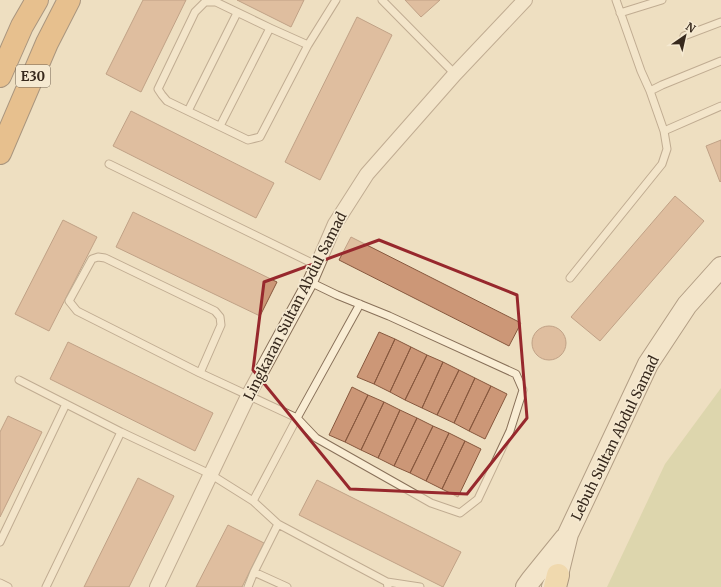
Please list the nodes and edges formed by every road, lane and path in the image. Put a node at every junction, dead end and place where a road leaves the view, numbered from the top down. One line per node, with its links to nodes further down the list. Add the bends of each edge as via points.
1 (37, 0): 16 (highway, E30, via 22,26)
2 (69, 0): 22 (highway, E30, via 47,43)
3 (336, 0): 13 (lane)
4 (382, 0): 15 (lane)
5 (524, 0): 15 (street, Lingkaran Sultan Abdul Samad)
6 (616, 0): 9 (lane)
7 (662, 0): 9 (lane)
8 (237, 13): 11 (lane); 19 (lane); 19 (lane, via 216,2 205,2 195,12 158,89 167,101)
9 (620, 13): 17 (lane)
10 (721, 22): 12 (lane)
11 (270, 28): 13 (lane); 20 (lane)
12 (684, 36)
13 (308, 45): 20 (lane, via 260,137 248,140)
14 (721, 61): 17 (lane)
15 (455, 74): 24 (street, Lingkaran Sultan Abdul Samad, via 367,174 335,224)
16 (0, 76)
17 (650, 91): 21 (lane)
18 (721, 106): 21 (lane)
19 (188, 111): 20 (lane)
20 (220, 126)
21 (664, 131): 26 (lane, via 667,149 662,164)
22 (0, 153)
23 (109, 164): 24 (lane)
24 (318, 266): 27 (street, Lingkaran Sultan Abdul Samad)
25 (721, 267): 38 (street, Lebuh Sultan Abdul Samad, via 687,305 648,364)
26 (570, 278)
27 (310, 282): 28 (lane); 31 (street, Lingkaran Sultan Abdul Samad)
28 (360, 304): 33 (lane); 33 (lane, via 516,374 522,390 510,431 478,499 460,513 431,503 316,438)
29 (200, 373): 29 (lane, via 77,311 69,301 92,259 105,258 215,311 220,317 221,325); 31 (lane)
30 (19, 380): 32 (lane)
31 (248, 396): 33 (lane); 35 (street, Lingkaran Sultan Abdul Samad)
32 (66, 404): 34 (lane); 39 (lane)
33 (297, 418): 36 (lane)
34 (121, 432): 35 (lane); 46 (lane)
35 (210, 474): 36 (lane); 47 (street, Lingkaran Sultan Abdul Samad)
36 (253, 501): 37 (lane)
37 (278, 524): 40 (lane); 43 (lane)
38 (568, 534): 42 (street, Lebuh Sultan Abdul Samad); 44 (street, Lebuh Sultan Abdul Samad)
39 (0, 542)
40 (254, 572): 48 (lane); 49 (lane)
41 (0, 583): 45 (lane)
42 (555, 583)
43 (388, 585): 50 (lane)
44 (527, 585)
45 (8, 587)
46 (46, 587)
47 (157, 587)
48 (248, 587)
49 (287, 587)
50 (420, 587)

